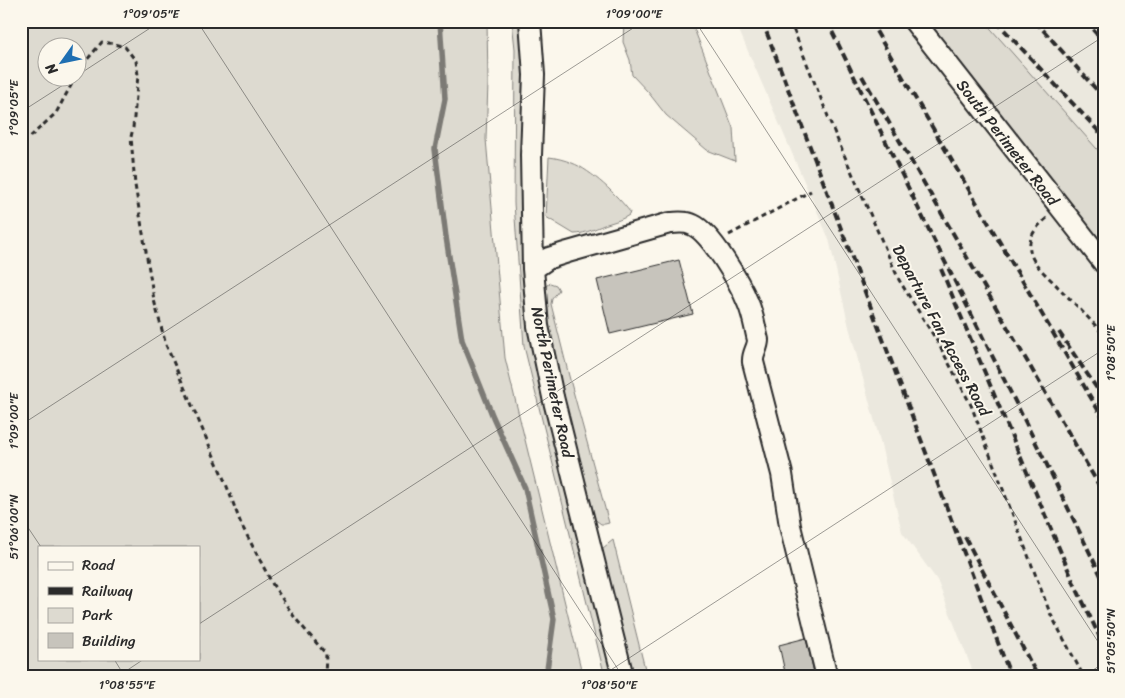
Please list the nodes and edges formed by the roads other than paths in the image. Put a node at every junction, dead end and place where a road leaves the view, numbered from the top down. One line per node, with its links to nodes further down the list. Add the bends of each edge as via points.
1 (530, 21): 4 (lane, North Perimeter Road, via 534,75)
2 (914, 21): 3 (lane, South Perimeter Road)
3 (1104, 263)
4 (532, 269): 5 (lane, North Perimeter Road, via 538,326 553,397); 6 (lane, via 549,258 670,223 692,224 713,244 739,284 758,340 753,362 782,474 790,526)
5 (623, 677)
6 (827, 677)

